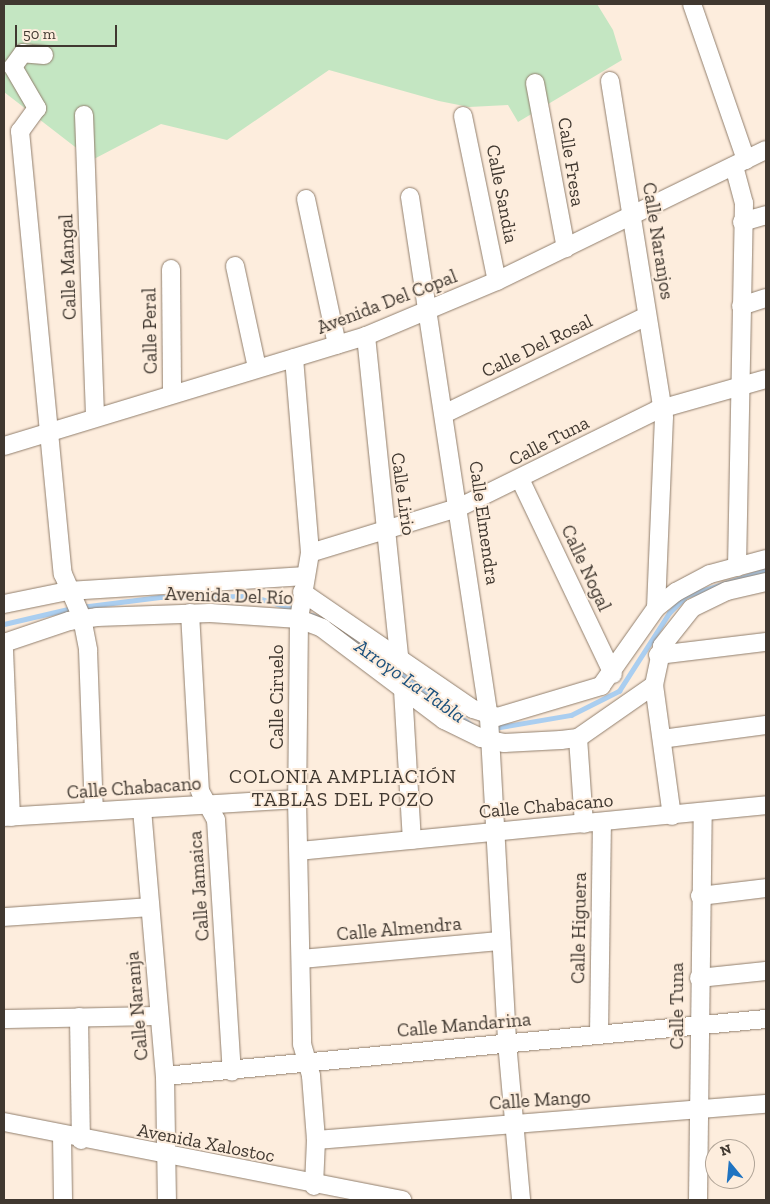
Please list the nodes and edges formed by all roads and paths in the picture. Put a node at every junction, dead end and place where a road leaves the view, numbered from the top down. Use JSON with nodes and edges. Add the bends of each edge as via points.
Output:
{"nodes":[{"id":1,"x":692,"y":4,"type":"edge"},
{"id":2,"x":44,"y":55,"type":"dead end"},
{"id":3,"x":610,"y":81,"type":"dead end"},
{"id":4,"x":535,"y":83,"type":"dead end"},
{"id":5,"x":84,"y":115,"type":"dead end"},
{"id":6,"x":463,"y":116,"type":"dead end"},
{"id":7,"x":766,"y":150,"type":"edge"},
{"id":8,"x":740,"y":163,"type":"junction"},
{"id":9,"x":410,"y":196,"type":"dead end"},
{"id":10,"x":306,"y":199,"type":"dead end"},
{"id":11,"x":633,"y":214,"type":"junction"},
{"id":12,"x":766,"y":215,"type":"edge"},
{"id":13,"x":742,"y":222,"type":"junction"},
{"id":14,"x":566,"y":248,"type":"junction"},
{"id":15,"x":235,"y":266,"type":"dead end"},
{"id":16,"x":170,"y":269,"type":"dead end"},
{"id":17,"x":497,"y":281,"type":"junction"},
{"id":18,"x":766,"y":298,"type":"edge"},
{"id":19,"x":741,"y":306,"type":"junction"},
{"id":20,"x":428,"y":312,"type":"junction"},
{"id":21,"x":647,"y":316,"type":"junction"},
{"id":22,"x":366,"y":336,"type":"junction"},
{"id":23,"x":338,"y":345,"type":"junction"},
{"id":24,"x":294,"y":358,"type":"junction"},
{"id":25,"x":257,"y":368,"type":"junction"},
{"id":26,"x":766,"y":379,"type":"edge"},
{"id":27,"x":743,"y":386,"type":"junction"},
{"id":28,"x":172,"y":392,"type":"junction"},
{"id":29,"x":663,"y":408,"type":"junction"},
{"id":30,"x":446,"y":413,"type":"junction"},
{"id":31,"x":95,"y":417,"type":"junction"},
{"id":32,"x":49,"y":433,"type":"junction"},
{"id":33,"x":4,"y":446,"type":"edge"},
{"id":34,"x":520,"y":480,"type":"junction"},
{"id":35,"x":460,"y":507,"type":"junction"},
{"id":36,"x":388,"y":532,"type":"junction"},
{"id":37,"x":310,"y":553,"type":"junction"},
{"id":38,"x":766,"y":559,"type":"edge"},
{"id":39,"x":737,"y":567,"type":"junction"},
{"id":40,"x":766,"y":582,"type":"edge"},
{"id":41,"x":301,"y":601,"type":"junction"},
{"id":42,"x":4,"y":604,"type":"edge"},
{"id":43,"x":76,"y":605,"type":"junction"},
{"id":44,"x":656,"y":608,"type":"junction"},
{"id":45,"x":190,"y":614,"type":"junction"},
{"id":46,"x":4,"y":642,"type":"edge"},
{"id":47,"x":766,"y":642,"type":"edge"},
{"id":48,"x":4,"y":650,"type":"edge"},
{"id":49,"x":658,"y":655,"type":"junction"},
{"id":50,"x":399,"y":658,"type":"junction"},
{"id":51,"x":613,"y":674,"type":"junction"},
{"id":52,"x":654,"y":684,"type":"junction"},
{"id":53,"x":403,"y":690,"type":"junction"},
{"id":54,"x":489,"y":717,"type":"junction"},
{"id":55,"x":766,"y":725,"type":"edge"},
{"id":56,"x":491,"y":738,"type":"junction"},
{"id":57,"x":578,"y":738,"type":"junction"},
{"id":58,"x":662,"y":739,"type":"junction"},
{"id":59,"x":297,"y":799,"type":"junction"},
{"id":60,"x":206,"y":804,"type":"junction"},
{"id":61,"x":766,"y":805,"type":"edge"},
{"id":62,"x":142,"y":809,"type":"junction"},
{"id":63,"x":94,"y":811,"type":"junction"},
{"id":64,"x":703,"y":813,"type":"junction"},
{"id":65,"x":672,"y":816,"type":"junction"},
{"id":66,"x":7,"y":817,"type":"edge"},
{"id":67,"x":602,"y":823,"type":"junction"},
{"id":68,"x":584,"y":824,"type":"junction"},
{"id":69,"x":498,"y":832,"type":"junction"},
{"id":70,"x":412,"y":840,"type":"junction"},
{"id":71,"x":299,"y":851,"type":"junction"},
{"id":72,"x":766,"y":888,"type":"edge"},
{"id":73,"x":700,"y":896,"type":"junction"},
{"id":74,"x":150,"y":907,"type":"junction"},
{"id":75,"x":4,"y":917,"type":"edge"},
{"id":76,"x":501,"y":941,"type":"junction"},
{"id":77,"x":302,"y":959,"type":"junction"},
{"id":78,"x":766,"y":971,"type":"edge"},
{"id":79,"x":699,"y":978,"type":"junction"},
{"id":80,"x":159,"y":1016,"type":"junction"},
{"id":81,"x":79,"y":1017,"type":"junction"},
{"id":82,"x":4,"y":1019,"type":"edge"},
{"id":83,"x":766,"y":1019,"type":"edge"},
{"id":84,"x":698,"y":1026,"type":"junction"},
{"id":85,"x":599,"y":1034,"type":"junction"},
{"id":86,"x":507,"y":1042,"type":"junction"},
{"id":87,"x":306,"y":1061,"type":"junction"},
{"id":88,"x":232,"y":1071,"type":"junction"},
{"id":89,"x":165,"y":1076,"type":"junction"},
{"id":90,"x":766,"y":1104,"type":"edge"},
{"id":91,"x":698,"y":1111,"type":"junction"},
{"id":92,"x":4,"y":1122,"type":"edge"},
{"id":93,"x":515,"y":1123,"type":"junction"},
{"id":94,"x":62,"y":1135,"type":"junction"},
{"id":95,"x":81,"y":1140,"type":"junction"},
{"id":96,"x":316,"y":1140,"type":"junction"},
{"id":97,"x":169,"y":1157,"type":"junction"},
{"id":98,"x":322,"y":1191,"type":"edge"},
{"id":99,"x":63,"y":1200,"type":"edge"},
{"id":100,"x":167,"y":1200,"type":"edge"},
{"id":101,"x":402,"y":1200,"type":"edge"},
{"id":102,"x":521,"y":1200,"type":"edge"},
{"id":103,"x":698,"y":1200,"type":"edge"}],
"edges":[{"from":1,"to":8,"type":"street"},
{"from":2,"to":32,"type":"street","via":[[22,53],[13,62],[15,74],[37,108],[20,131]]},
{"from":3,"to":11,"type":"street","name":"Calle Naranjos"},
{"from":4,"to":14,"type":"street","name":"Calle Fresa"},
{"from":5,"to":31,"type":"street","name":"Calle Mangal"},
{"from":6,"to":17,"type":"street","name":"Calle Sandia"},
{"from":7,"to":8,"type":"street","name":"Avenida Del Copal"},
{"from":8,"to":11,"type":"street","name":"Avenida Del Copal"},
{"from":8,"to":13,"type":"street"},
{"from":9,"to":20,"type":"street"},
{"from":10,"to":23,"type":"street"},
{"from":11,"to":14,"type":"street","name":"Avenida Del Copal"},
{"from":11,"to":21,"type":"street","name":"Calle Naranjos"},
{"from":12,"to":13,"type":"street"},
{"from":13,"to":19,"type":"street"},
{"from":14,"to":17,"type":"street","name":"Avenida Del Copal"},
{"from":15,"to":25,"type":"street"},
{"from":16,"to":28,"type":"street","name":"Calle Peral"},
{"from":17,"to":20,"type":"street","name":"Avenida Del Copal"},
{"from":18,"to":19,"type":"street"},
{"from":19,"to":27,"type":"street"},
{"from":20,"to":22,"type":"street","name":"Avenida Del Copal"},
{"from":20,"to":30,"type":"street","name":"Calle Elmendra"},
{"from":21,"to":29,"type":"street","name":"Calle Naranjos"},
{"from":21,"to":30,"type":"street","name":"Calle Del Rosal"},
{"from":22,"to":23,"type":"street","name":"Avenida Del Copal"},
{"from":22,"to":36,"type":"street","name":"Calle Lirio","via":[[377,481]]},
{"from":23,"to":24,"type":"street","name":"Avenida Del Copal"},
{"from":24,"to":25,"type":"street","name":"Avenida Del Copal"},
{"from":24,"to":37,"type":"street","name":"Calle Ciruelo"},
{"from":25,"to":28,"type":"street","name":"Avenida Del Copal"},
{"from":26,"to":27,"type":"street","name":"Calle Tuna"},
{"from":27,"to":29,"type":"street","name":"Calle Tuna"},
{"from":27,"to":39,"type":"street"},
{"from":28,"to":31,"type":"street","name":"Avenida Del Copal"},
{"from":29,"to":34,"type":"street","name":"Calle Tuna"},
{"from":29,"to":44,"type":"street"},
{"from":30,"to":35,"type":"street","name":"Calle Elmendra"},
{"from":31,"to":32,"type":"street","name":"Avenida Del Copal"},
{"from":32,"to":33,"type":"street","name":"Avenida Del Copal"},
{"from":32,"to":43,"type":"street"},
{"from":34,"to":35,"type":"street","name":"Calle Tuna"},
{"from":34,"to":51,"type":"street","name":"Calle Nogal"},
{"from":35,"to":36,"type":"street","name":"Calle Tuna"},
{"from":35,"to":54,"type":"street","name":"Calle Elmendra"},
{"from":36,"to":37,"type":"street","name":"Calle Tuna"},
{"from":36,"to":50,"type":"street","name":"Calle Lirio"},
{"from":37,"to":41,"type":"street","name":"Calle Ciruelo"},
{"from":38,"to":39,"type":"street"},
{"from":39,"to":44,"type":"street","via":[[696,580]]},
{"from":40,"to":49,"type":"street","via":[[727,591],[692,608]]},
{"from":41,"to":43,"type":"street","name":"Avenida Del Río"},
{"from":41,"to":45,"type":"street","name":"Avenida Del Río"},
{"from":41,"to":50,"type":"street","name":"Avenida Del Río"},
{"from":41,"to":53,"type":"street","name":"Avenida Del Río","via":[[322,628]]},
{"from":41,"to":59,"type":"street","name":"Calle Ciruelo"},
{"from":42,"to":43,"type":"street","name":"Avenida Del Río"},
{"from":43,"to":45,"type":"street","name":"Avenida Del Río"},
{"from":43,"to":46,"type":"street","name":"Avenida Del Río"},
{"from":43,"to":63,"type":"street"},
{"from":44,"to":51,"type":"street","via":[[621,653]]},
{"from":45,"to":60,"type":"street","name":"Calle Jamaica","via":[[200,791]]},
{"from":47,"to":49,"type":"street"},
{"from":48,"to":66,"type":"street"},
{"from":49,"to":52,"type":"street"},
{"from":50,"to":54,"type":"street","name":"Avenida Del Río"},
{"from":51,"to":54,"type":"street","via":[[591,690],[505,716]]},
{"from":52,"to":57,"type":"street"},
{"from":52,"to":58,"type":"street"},
{"from":53,"to":56,"type":"street","name":"Avenida Del Río","via":[[444,720]]},
{"from":53,"to":70,"type":"street"},
{"from":54,"to":56,"type":"street","name":"Calle Elmendra"},
{"from":55,"to":58,"type":"street"},
{"from":56,"to":57,"type":"street","name":"Avenida Del Río"},
{"from":56,"to":69,"type":"street"},
{"from":57,"to":68,"type":"street"},
{"from":58,"to":65,"type":"street"},
{"from":59,"to":60,"type":"street","name":"Calle Chabacano"},
{"from":59,"to":71,"type":"street","name":"Calle Ciruelo"},
{"from":60,"to":62,"type":"street","name":"Calle Chabacano"},
{"from":60,"to":88,"type":"street","name":"Calle Jamaica","via":[[216,820]]},
{"from":61,"to":64,"type":"street","name":"Calle Chabacano"},
{"from":62,"to":63,"type":"street","name":"Calle Chabacano"},
{"from":62,"to":74,"type":"street","name":"Calle Naranja"},
{"from":63,"to":66,"type":"street","name":"Calle Chabacano"},
{"from":64,"to":65,"type":"street","name":"Calle Chabacano"},
{"from":64,"to":73,"type":"street","name":"Calle Tuna"},
{"from":65,"to":67,"type":"street","name":"Calle Chabacano"},
{"from":67,"to":68,"type":"street","name":"Calle Chabacano"},
{"from":67,"to":85,"type":"street","name":"Calle Higuera"},
{"from":68,"to":69,"type":"street","name":"Calle Chabacano"},
{"from":69,"to":70,"type":"street","name":"Calle Chabacano"},
{"from":69,"to":76,"type":"street"},
{"from":70,"to":71,"type":"street","name":"Calle Chabacano"},
{"from":71,"to":77,"type":"street","name":"Calle Ciruelo"},
{"from":72,"to":73,"type":"street"},
{"from":73,"to":79,"type":"street","name":"Calle Tuna"},
{"from":74,"to":75,"type":"street"},
{"from":74,"to":80,"type":"street","name":"Calle Naranja"},
{"from":76,"to":77,"type":"street","name":"Calle Almendra"},
{"from":76,"to":86,"type":"street"},
{"from":77,"to":87,"type":"street","name":"Calle Ciruelo"},
{"from":78,"to":79,"type":"street"},
{"from":79,"to":84,"type":"street","name":"Calle Tuna"},
{"from":80,"to":81,"type":"street"},
{"from":80,"to":89,"type":"street","name":"Calle Naranja"},
{"from":81,"to":82,"type":"street"},
{"from":81,"to":95,"type":"street"},
{"from":83,"to":84,"type":"street","name":"Calle Mandarina"},
{"from":84,"to":85,"type":"street","name":"Calle Mandarina"},
{"from":84,"to":91,"type":"street","name":"Calle Tuna"},
{"from":85,"to":86,"type":"street","name":"Calle Mandarina"},
{"from":86,"to":87,"type":"street","name":"Calle Mandarina"},
{"from":86,"to":93,"type":"street"},
{"from":87,"to":88,"type":"street","name":"Calle Mandarina"},
{"from":87,"to":96,"type":"street","name":"Calle Ciruelo"},
{"from":88,"to":89,"type":"street","name":"Calle Mandarina"},
{"from":89,"to":97,"type":"street","name":"Calle Naranja"},
{"from":90,"to":91,"type":"street","name":"Calle Mango"},
{"from":91,"to":93,"type":"street","name":"Calle Mango"},
{"from":91,"to":103,"type":"street","name":"Calle Tuna"},
{"from":92,"to":94,"type":"street","name":"Avenida Xalostoc"},
{"from":93,"to":96,"type":"street","name":"Calle Mango"},
{"from":93,"to":102,"type":"street"},
{"from":94,"to":95,"type":"street","name":"Avenida Xalostoc"},
{"from":94,"to":99,"type":"street"},
{"from":95,"to":97,"type":"street","name":"Avenida Xalostoc"},
{"from":96,"to":98,"type":"street","name":"Calle Ciruelo"},
{"from":97,"to":98,"type":"street","name":"Avenida Xalostoc"},
{"from":97,"to":100,"type":"street","name":"Calle Naranja"},
{"from":98,"to":101,"type":"street","name":"Avenida Xalostoc"}]}
